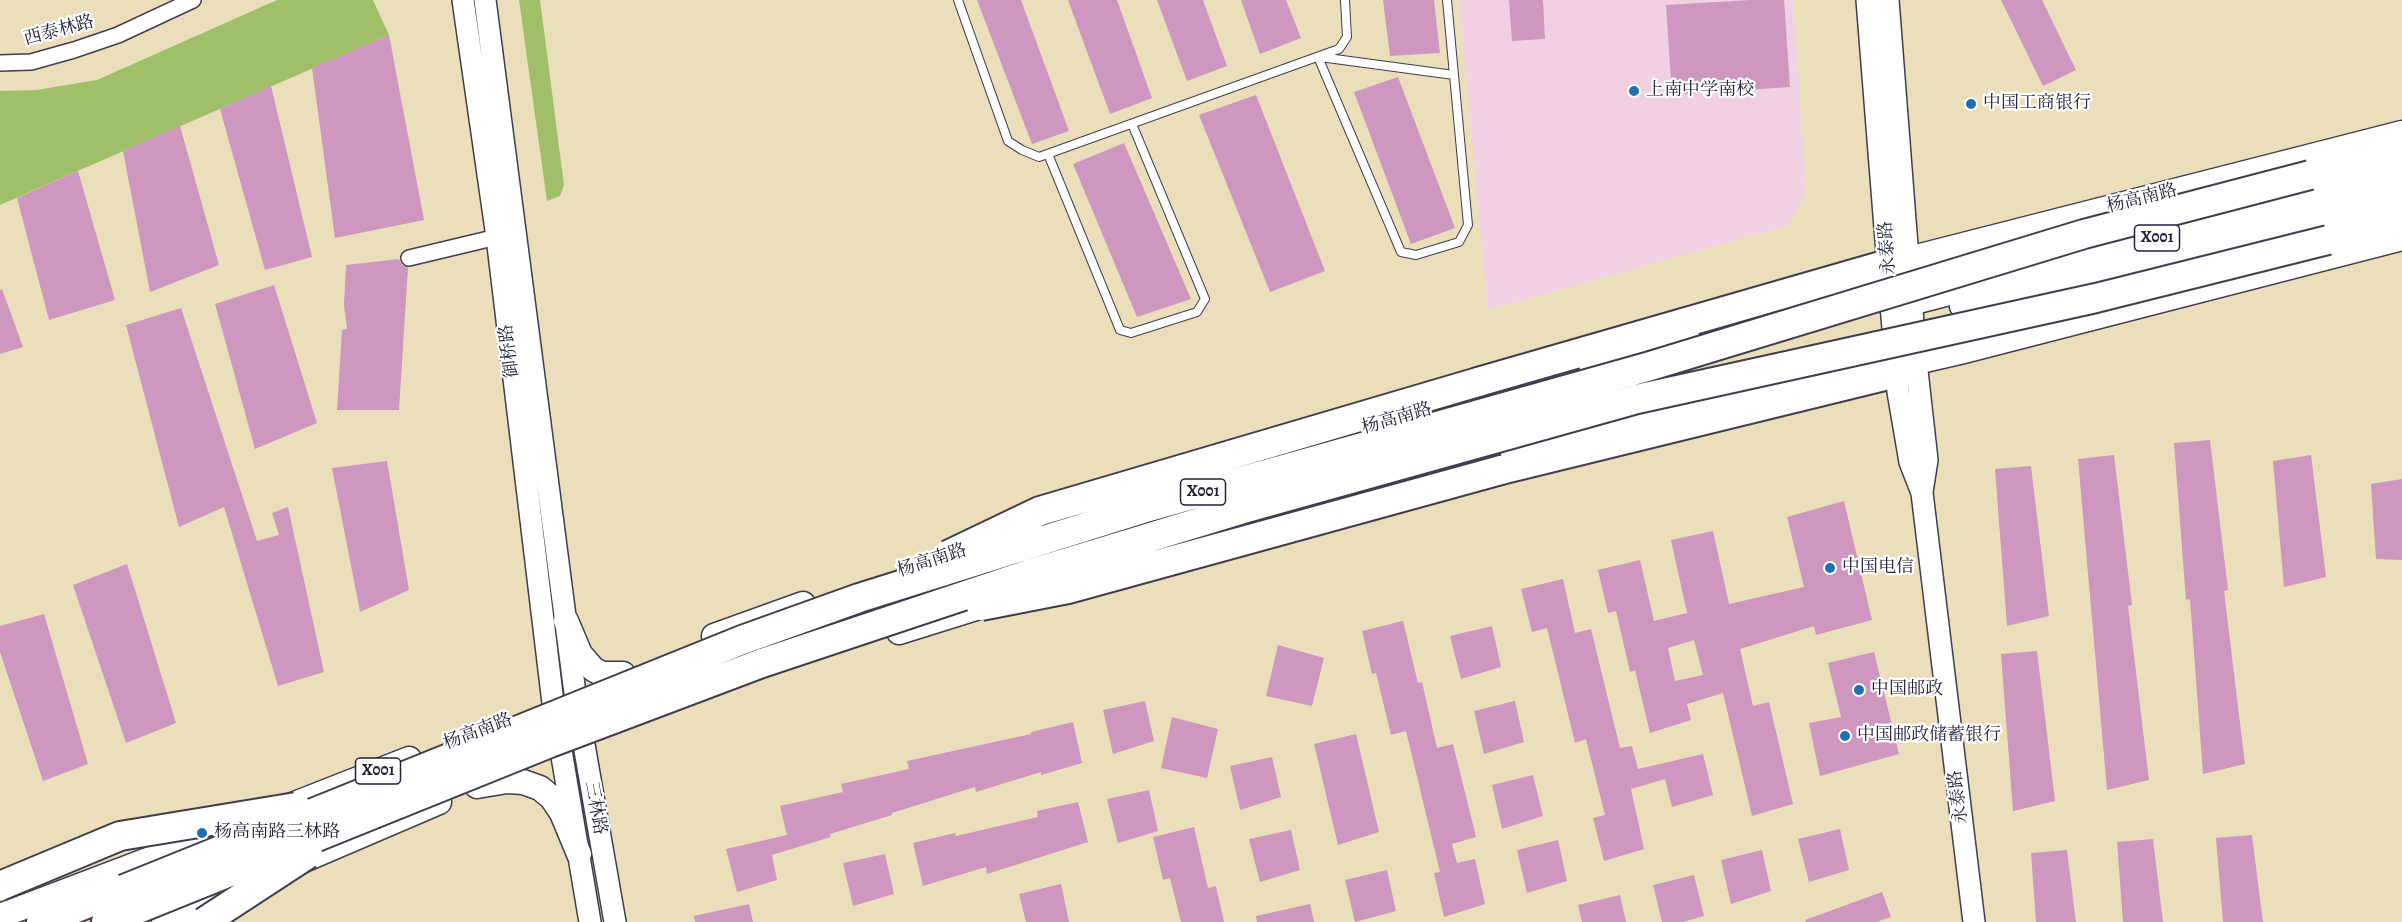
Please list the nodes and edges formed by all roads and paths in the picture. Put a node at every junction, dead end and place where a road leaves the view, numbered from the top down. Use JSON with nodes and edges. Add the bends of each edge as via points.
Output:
{"nodes":[{"id":1,"x":193,"y":0,"type":"edge"},
{"id":2,"x":463,"y":0,"type":"edge"},
{"id":3,"x":485,"y":0,"type":"edge"},
{"id":4,"x":958,"y":0,"type":"edge"},
{"id":5,"x":1345,"y":0,"type":"edge"},
{"id":6,"x":1447,"y":0,"type":"edge"},
{"id":7,"x":1867,"y":0,"type":"edge"},
{"id":8,"x":1887,"y":0,"type":"edge"},
{"id":9,"x":1318,"y":57,"type":"junction"},
{"id":10,"x":0,"y":63,"type":"edge"},
{"id":11,"x":1454,"y":75,"type":"junction"},
{"id":12,"x":1132,"y":124,"type":"junction"},
{"id":13,"x":2402,"y":133,"type":"edge"},
{"id":14,"x":2402,"y":151,"type":"edge"},
{"id":15,"x":1048,"y":154,"type":"junction"},
{"id":16,"x":2402,"y":162,"type":"edge"},
{"id":17,"x":2402,"y":174,"type":"edge"},
{"id":18,"x":2310,"y":176,"type":"junction"},
{"id":19,"x":2402,"y":196,"type":"edge"},
{"id":20,"x":2402,"y":214,"type":"edge"},
{"id":21,"x":2402,"y":223,"type":"edge"},
{"id":22,"x":496,"y":237,"type":"junction"},
{"id":23,"x":2402,"y":238,"type":"edge"},
{"id":24,"x":2330,"y":248,"type":"junction"},
{"id":25,"x":409,"y":258,"type":"dead end"},
{"id":26,"x":1896,"y":267,"type":"junction"},
{"id":27,"x":1902,"y":313,"type":"junction"},
{"id":28,"x":1903,"y":362,"type":"junction"},
{"id":29,"x":1649,"y":416,"type":"junction"},
{"id":30,"x":1690,"y":423,"type":"junction"},
{"id":31,"x":861,"y":591,"type":"junction"},
{"id":32,"x":566,"y":621,"type":"junction"},
{"id":33,"x":875,"y":632,"type":"junction"},
{"id":34,"x":623,"y":674,"type":"junction"},
{"id":35,"x":576,"y":693,"type":"junction"},
{"id":36,"x":553,"y":703,"type":"junction"},
{"id":37,"x":583,"y":741,"type":"junction"},
{"id":38,"x":561,"y":751,"type":"junction"},
{"id":39,"x":477,"y":786,"type":"junction"},
{"id":40,"x":355,"y":809,"type":"junction"},
{"id":41,"x":579,"y":854,"type":"junction"},
{"id":42,"x":0,"y":886,"type":"edge"},
{"id":43,"x":129,"y":907,"type":"edge"},
{"id":44,"x":0,"y":916,"type":"edge"},
{"id":45,"x":41,"y":922,"type":"edge"},
{"id":46,"x":106,"y":922,"type":"edge"},
{"id":47,"x":164,"y":922,"type":"edge"},
{"id":48,"x":204,"y":922,"type":"edge"},
{"id":49,"x":590,"y":922,"type":"edge"},
{"id":50,"x":615,"y":922,"type":"edge"},
{"id":51,"x":1974,"y":922,"type":"edge"}],
"edges":[{"from":1,"to":10,"type":"street","name":"西泰林路","via":[[118,35],[74,50],[31,62]]},
{"from":2,"to":22,"type":"main road","name":"御桥路"},
{"from":3,"to":32,"type":"main road","name":"御桥路"},
{"from":4,"to":15,"type":"lane","via":[[1008,141],[1040,157]]},
{"from":5,"to":9,"type":"lane","via":[[1347,37],[1339,49]]},
{"from":6,"to":11,"type":"lane"},
{"from":7,"to":26,"type":"main road","name":"永泰路"},
{"from":8,"to":26,"type":"main road","name":"永泰路"},
{"from":9,"to":11,"type":"lane"},
{"from":9,"to":11,"type":"lane","via":[[1401,252],[1416,255],[1459,242],[1468,225]]},
{"from":9,"to":12,"type":"lane"},
{"from":12,"to":15,"type":"lane"},
{"from":12,"to":15,"type":"lane","via":[[1205,299],[1197,312],[1131,333],[1120,330]]},
{"from":13,"to":26,"type":"main road","name":"杨高南路","number":"X001","via":[[1952,248]]},
{"from":14,"to":18,"type":"highway"},
{"from":16,"to":18,"type":"highway","name":"杨高南路","number":"X001"},
{"from":17,"to":27,"type":"main road","number":"X001"},
{"from":18,"to":31,"type":"highway","name":"杨高南路","number":"X001","bridge":true,"via":[[2084,234],[1647,368]]},
{"from":19,"to":27,"type":"main road","number":"X001"},
{"from":20,"to":24,"type":"highway","name":"杨高南路","number":"X001"},
{"from":21,"to":24,"type":"highway"},
{"from":22,"to":25,"type":"street"},
{"from":22,"to":36,"type":"main road","name":"御桥路"},
{"from":23,"to":24,"type":"main road","name":"杨高南路"},
{"from":24,"to":28,"type":"main road","name":"杨高南路","number":"X001","via":[[1968,350]]},
{"from":24,"to":33,"type":"highway","name":"杨高南路","number":"X001","bridge":true,"via":[[1637,399],[1243,509],[1029,574]]},
{"from":26,"to":27,"type":"main road"},
{"from":26,"to":31,"type":"main road","name":"杨高南路","number":"X001","via":[[1095,507]]},
{"from":26,"to":31,"type":"highway","bridge":true,"via":[[1605,346],[1040,511]]},
{"from":27,"to":28,"type":"main road"},
{"from":28,"to":29,"type":"main road","name":"杨高南路","number":"X001"},
{"from":28,"to":30,"type":"highway"},
{"from":28,"to":51,"type":"main road","name":"永泰路","via":[[1910,462],[1922,493]]},
{"from":29,"to":30,"type":"main road"},
{"from":29,"to":33,"type":"main road","name":"杨高南路","number":"X001"},
{"from":30,"to":33,"type":"highway","bridge":true,"via":[[1501,470],[1068,589]]},
{"from":31,"to":33,"type":"main road"},
{"from":31,"to":34,"type":"main road","name":"杨高南路","number":"X001","via":[[754,620]]},
{"from":31,"to":40,"type":"highway","name":"杨高南路","number":"X001","bridge":true},
{"from":32,"to":34,"type":"main road","via":[[580,654],[593,669],[602,674]]},
{"from":32,"to":35,"type":"main road","name":"御桥路"},
{"from":33,"to":37,"type":"main road","name":"杨高南路","number":"X001"},
{"from":33,"to":40,"type":"highway","name":"杨高南路","number":"X001","bridge":true,"via":[[762,663],[550,743]]},
{"from":34,"to":35,"type":"main road","name":"杨高南路"},
{"from":35,"to":36,"type":"main road","name":"杨高南路"},
{"from":35,"to":37,"type":"main road","name":"三林路"},
{"from":36,"to":38,"type":"main road","name":"三林路"},
{"from":36,"to":44,"type":"main road","name":"杨高南路","number":"X001"},
{"from":37,"to":38,"type":"main road","name":"杨高南路"},
{"from":37,"to":50,"type":"main road","name":"三林路"},
{"from":38,"to":39,"type":"main road","name":"杨高南路"},
{"from":38,"to":41,"type":"main road","name":"三林路"},
{"from":39,"to":41,"type":"main road","via":[[507,781],[540,788],[562,813]]},
{"from":39,"to":47,"type":"main road","name":"杨高南路"},
{"from":40,"to":42,"type":"highway","number":"X001","bridge":true,"via":[[120,836]]},
{"from":40,"to":43,"type":"highway","name":"杨高南路","number":"X001","bridge":true},
{"from":40,"to":48,"type":"highway","number":"X001","bridge":true},
{"from":41,"to":49,"type":"main road","name":"三林路"},
{"from":43,"to":45,"type":"highway","name":"杨高南路","number":"X001"},
{"from":43,"to":46,"type":"highway","name":"杨高南路","number":"X001"}]}
